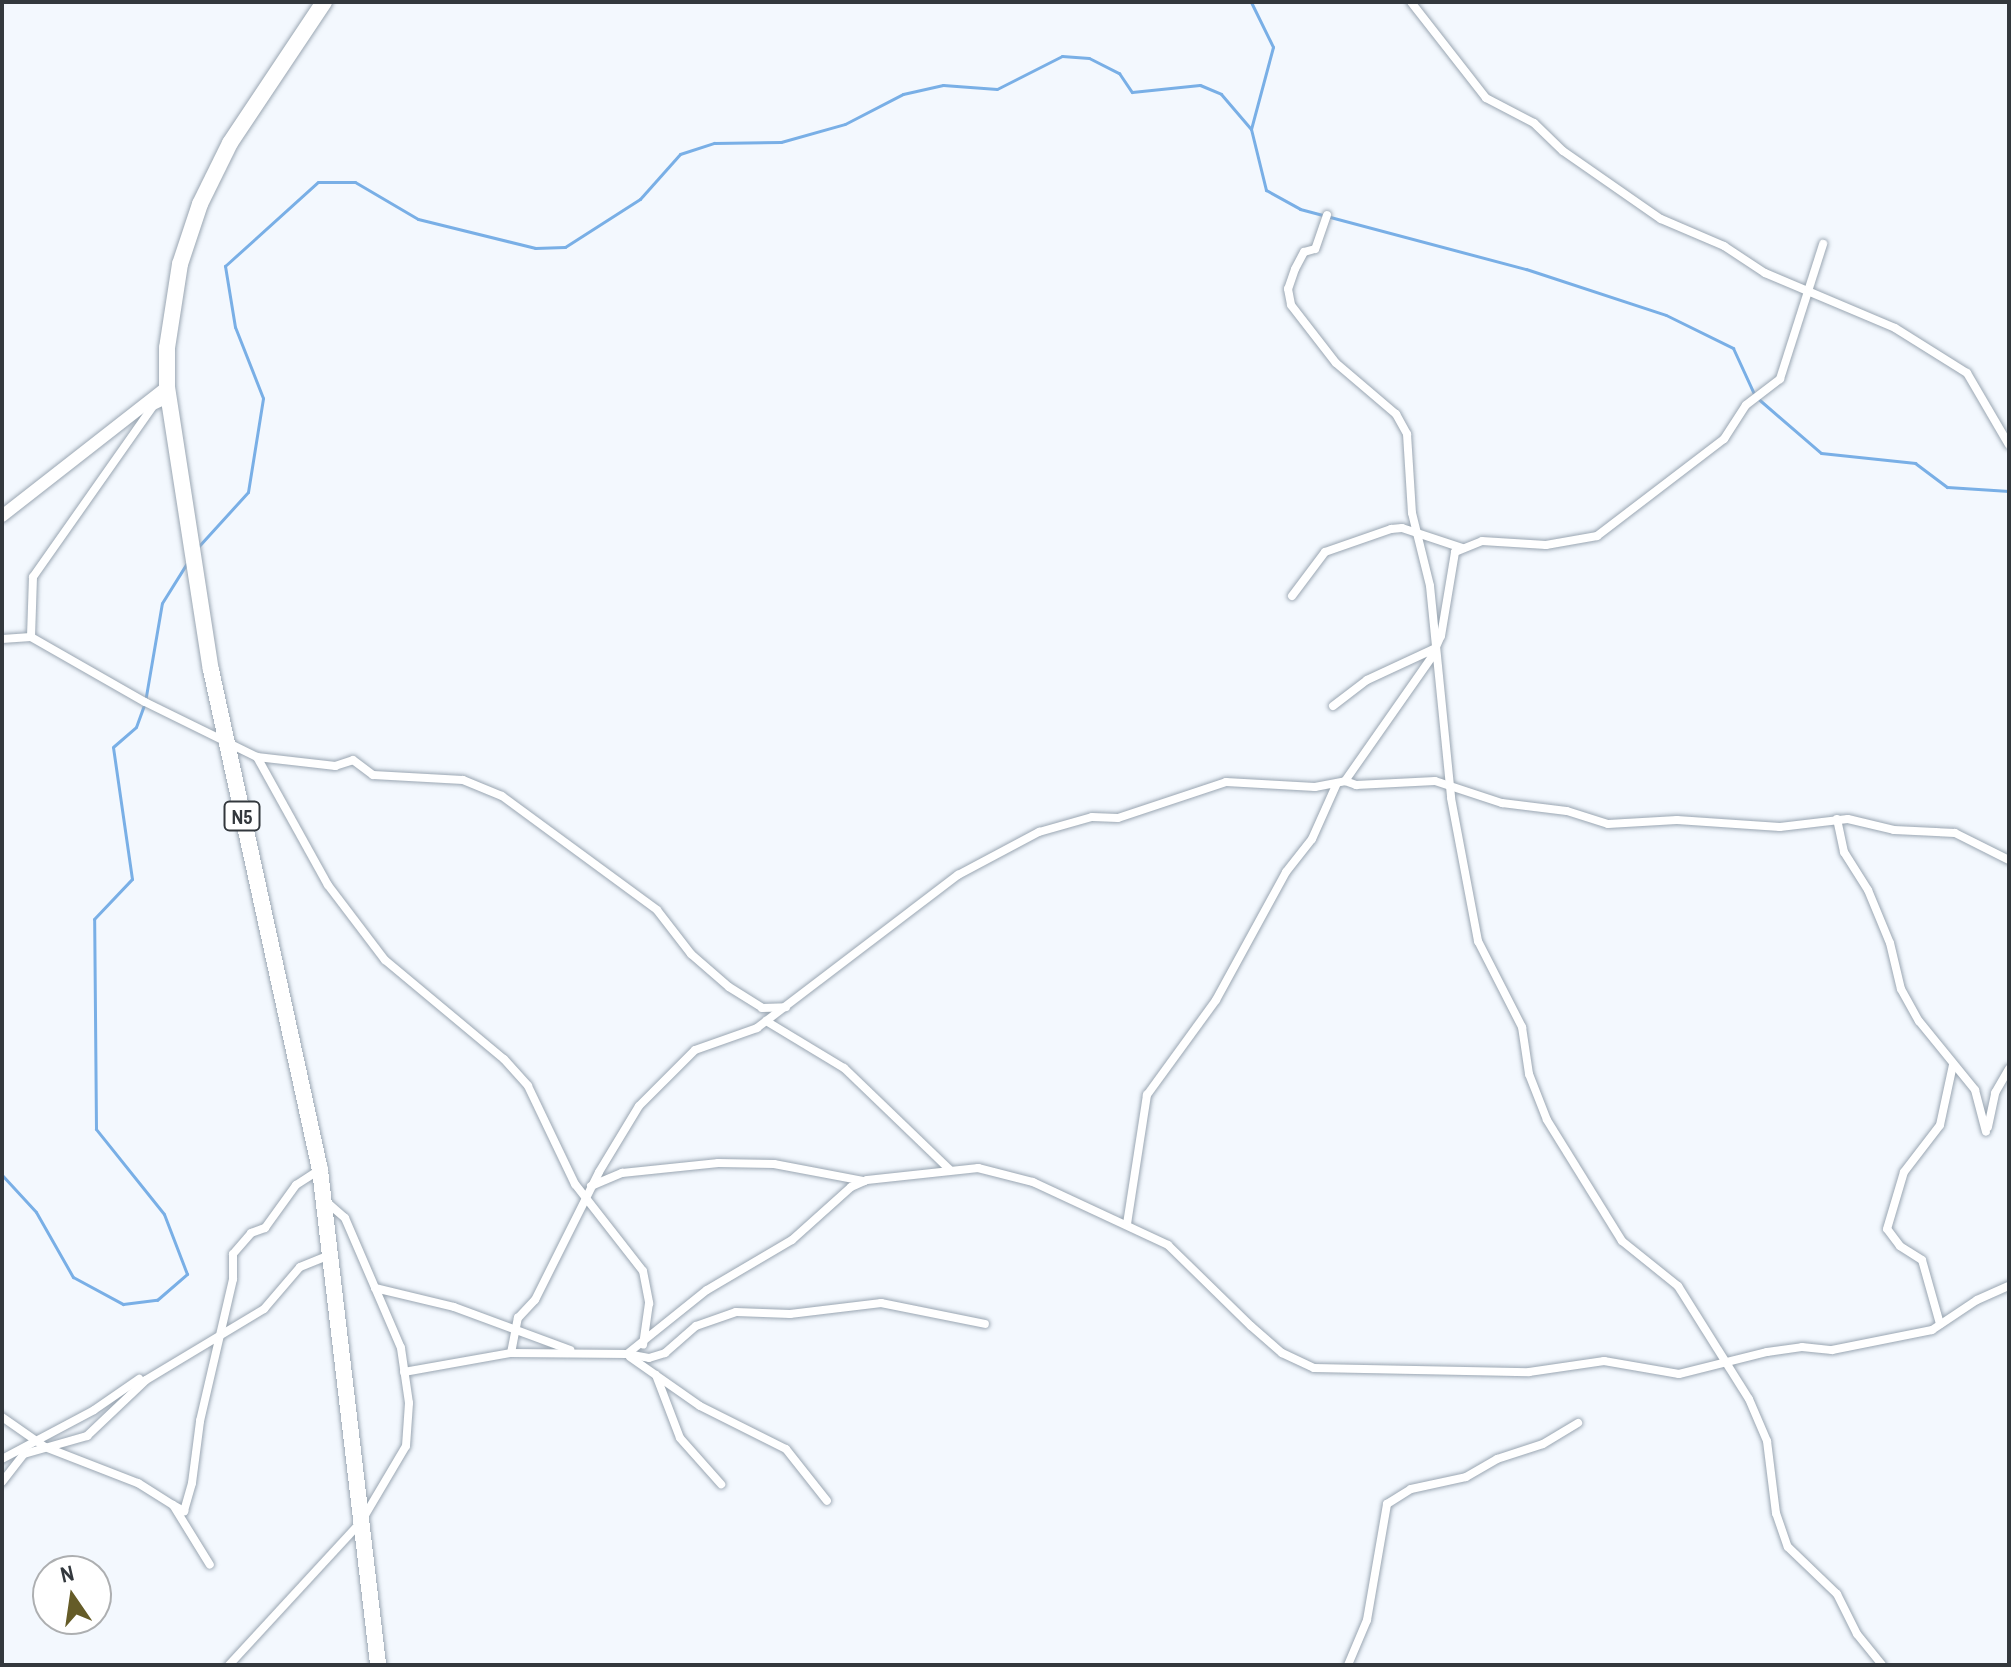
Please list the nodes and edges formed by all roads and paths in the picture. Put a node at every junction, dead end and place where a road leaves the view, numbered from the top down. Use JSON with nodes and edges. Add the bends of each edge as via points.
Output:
{"nodes":[{"id":1,"x":324,"y":2,"type":"edge"},
{"id":2,"x":1411,"y":2,"type":"edge"},
{"id":3,"x":1327,"y":215,"type":"dead end"},
{"id":4,"x":1823,"y":244,"type":"dead end"},
{"id":5,"x":1810,"y":291,"type":"junction"},
{"id":6,"x":168,"y":393,"type":"junction"},
{"id":7,"x":2009,"y":445,"type":"edge"},
{"id":8,"x":2,"y":516,"type":"edge"},
{"id":9,"x":1417,"y":535,"type":"junction"},
{"id":10,"x":1463,"y":548,"type":"junction"},
{"id":11,"x":1292,"y":596,"type":"dead end"},
{"id":12,"x":31,"y":637,"type":"junction"},
{"id":13,"x":2,"y":639,"type":"edge"},
{"id":14,"x":1436,"y":648,"type":"junction"},
{"id":15,"x":1333,"y":706,"type":"dead end"},
{"id":16,"x":225,"y":739,"type":"junction"},
{"id":17,"x":257,"y":757,"type":"junction"},
{"id":18,"x":1341,"y":782,"type":"junction"},
{"id":19,"x":1449,"y":786,"type":"junction"},
{"id":20,"x":1837,"y":819,"type":"junction"},
{"id":21,"x":2009,"y":860,"type":"edge"},
{"id":22,"x":786,"y":1007,"type":"junction"},
{"id":23,"x":766,"y":1021,"type":"junction"},
{"id":24,"x":1953,"y":1065,"type":"junction"},
{"id":25,"x":2009,"y":1069,"type":"edge"},
{"id":26,"x":320,"y":1170,"type":"junction"},
{"id":27,"x":951,"y":1170,"type":"junction"},
{"id":28,"x":864,"y":1181,"type":"junction"},
{"id":29,"x":590,"y":1187,"type":"junction"},
{"id":30,"x":323,"y":1199,"type":"junction"},
{"id":31,"x":585,"y":1199,"type":"junction"},
{"id":32,"x":1127,"y":1224,"type":"junction"},
{"id":33,"x":330,"y":1255,"type":"junction"},
{"id":34,"x":2009,"y":1286,"type":"edge"},
{"id":35,"x":375,"y":1288,"type":"junction"},
{"id":36,"x":985,"y":1324,"type":"dead end"},
{"id":37,"x":1940,"y":1324,"type":"junction"},
{"id":38,"x":514,"y":1332,"type":"junction"},
{"id":39,"x":218,"y":1339,"type":"junction"},
{"id":40,"x":643,"y":1345,"type":"junction"},
{"id":41,"x":511,"y":1353,"type":"junction"},
{"id":42,"x":576,"y":1353,"type":"junction"},
{"id":43,"x":627,"y":1354,"type":"junction"},
{"id":44,"x":1726,"y":1364,"type":"junction"},
{"id":45,"x":404,"y":1372,"type":"junction"},
{"id":46,"x":656,"y":1374,"type":"junction"},
{"id":47,"x":139,"y":1379,"type":"dead end"},
{"id":48,"x":2,"y":1417,"type":"edge"},
{"id":49,"x":1578,"y":1423,"type":"dead end"},
{"id":50,"x":38,"y":1441,"type":"junction"},
{"id":51,"x":50,"y":1449,"type":"junction"},
{"id":52,"x":2,"y":1459,"type":"edge"},
{"id":53,"x":2,"y":1482,"type":"edge"},
{"id":54,"x":721,"y":1484,"type":"dead end"},
{"id":55,"x":827,"y":1501,"type":"dead end"},
{"id":56,"x":173,"y":1505,"type":"junction"},
{"id":57,"x":361,"y":1522,"type":"junction"},
{"id":58,"x":210,"y":1565,"type":"dead end"},
{"id":59,"x":229,"y":1665,"type":"edge"},
{"id":60,"x":378,"y":1665,"type":"edge"},
{"id":61,"x":1348,"y":1665,"type":"edge"},
{"id":62,"x":1882,"y":1665,"type":"edge"}],
"edges":[{"from":1,"to":6,"type":"highway","number":"N5","via":[[230,143],[200,204],[180,264],[167,348]]},
{"from":2,"to":5,"type":"street","via":[[1486,98],[1534,123],[1563,151],[1661,219]]},
{"from":3,"to":9,"type":"street","via":[[1315,249],[1304,252],[1295,269],[1288,289],[1291,305],[1336,363],[1396,414],[1407,434]]},
{"from":4,"to":5,"type":"street"},
{"from":5,"to":7,"type":"street","via":[[1895,328],[1967,373]]},
{"from":5,"to":10,"type":"street","via":[[1780,379],[1746,405],[1724,439],[1623,519],[1597,536],[1572,542],[1482,541]]},
{"from":6,"to":8,"type":"street"},
{"from":6,"to":12,"type":"street","via":[[153,406],[33,577]]},
{"from":6,"to":16,"type":"highway","number":"N5"},
{"from":9,"to":10,"type":"street"},
{"from":9,"to":11,"type":"street","via":[[1391,529],[1325,552]]},
{"from":9,"to":14,"type":"street"},
{"from":10,"to":14,"type":"street","via":[[1455,552]]},
{"from":12,"to":13,"type":"street"},
{"from":12,"to":16,"type":"street","via":[[145,702]]},
{"from":14,"to":15,"type":"street","via":[[1367,680]]},
{"from":14,"to":18,"type":"street"},
{"from":14,"to":19,"type":"street"},
{"from":16,"to":17,"type":"street"},
{"from":16,"to":26,"type":"highway","number":"N5"},
{"from":17,"to":22,"type":"street","via":[[335,766],[353,760],[373,775],[463,780],[502,796],[657,910],[691,954],[729,987],[762,1008]]},
{"from":17,"to":31,"type":"street","via":[[328,885],[385,960],[504,1059],[528,1086]]},
{"from":18,"to":19,"type":"street","via":[[1421,780]]},
{"from":18,"to":22,"type":"street","via":[[1315,787],[1226,782],[1118,818],[1092,817],[1039,832],[958,875]]},
{"from":18,"to":32,"type":"street","via":[[1216,1000],[1147,1095],[1136,1193]]},
{"from":19,"to":20,"type":"street","via":[[1608,824],[1677,820],[1780,827]]},
{"from":19,"to":44,"type":"street","via":[[1474,927],[1522,1027],[1529,1074],[1547,1120],[1622,1241],[1678,1286]]},
{"from":20,"to":21,"type":"street","via":[[1955,833]]},
{"from":20,"to":24,"type":"street","via":[[1844,852],[1868,890],[1890,943],[1901,989]]},
{"from":22,"to":23,"type":"street"},
{"from":23,"to":27,"type":"street","via":[[844,1068]]},
{"from":23,"to":29,"type":"street","via":[[695,1050],[639,1106]]},
{"from":24,"to":25,"type":"street","via":[[1975,1090],[1986,1132],[1995,1093]]},
{"from":24,"to":37,"type":"street","via":[[1949,1103],[1940,1125],[1904,1172],[1887,1229],[1900,1246],[1922,1260]]},
{"from":26,"to":30,"type":"highway","number":"N5"},
{"from":26,"to":39,"type":"street","via":[[296,1185],[265,1228],[251,1233],[233,1254],[233,1279]]},
{"from":27,"to":28,"type":"street"},
{"from":27,"to":32,"type":"street","via":[[978,1168],[1033,1182]]},
{"from":28,"to":29,"type":"street","via":[[774,1164],[718,1163],[622,1173]]},
{"from":28,"to":40,"type":"street","via":[[835,1199],[792,1240],[707,1290]]},
{"from":29,"to":31,"type":"street"},
{"from":30,"to":33,"type":"highway","number":"N5"},
{"from":30,"to":35,"type":"street","via":[[345,1218]]},
{"from":31,"to":38,"type":"street"},
{"from":31,"to":40,"type":"street","via":[[643,1271],[649,1303]]},
{"from":32,"to":44,"type":"street","via":[[1168,1245],[1282,1353],[1314,1368],[1529,1372],[1604,1361],[1679,1374]]},
{"from":33,"to":39,"type":"street","via":[[300,1267],[264,1309]]},
{"from":33,"to":57,"type":"highway","number":"N5"},
{"from":34,"to":37,"type":"street"},
{"from":35,"to":38,"type":"street","via":[[454,1307]]},
{"from":35,"to":45,"type":"street","via":[[401,1348]]},
{"from":36,"to":43,"type":"street","via":[[881,1303],[790,1314],[736,1312],[696,1326],[665,1353],[649,1358]]},
{"from":37,"to":44,"type":"street","via":[[1832,1350],[1802,1347]]},
{"from":38,"to":41,"type":"street"},
{"from":38,"to":42,"type":"street"},
{"from":39,"to":51,"type":"street","via":[[146,1380],[87,1436]]},
{"from":39,"to":56,"type":"street","via":[[184,1511]]},
{"from":40,"to":43,"type":"street"},
{"from":41,"to":42,"type":"street"},
{"from":41,"to":45,"type":"street"},
{"from":42,"to":43,"type":"street"},
{"from":43,"to":46,"type":"street"},
{"from":44,"to":62,"type":"street","via":[[1763,1425],[1776,1513],[1788,1547],[1837,1594],[1857,1634]]},
{"from":45,"to":57,"type":"street","via":[[406,1446]]},
{"from":46,"to":54,"type":"street","via":[[680,1438]]},
{"from":46,"to":55,"type":"street","via":[[700,1406],[786,1449]]},
{"from":47,"to":50,"type":"street"},
{"from":48,"to":50,"type":"street"},
{"from":49,"to":61,"type":"street","via":[[1466,1477],[1411,1489],[1387,1504],[1367,1620]]},
{"from":50,"to":51,"type":"street"},
{"from":50,"to":52,"type":"street"},
{"from":51,"to":53,"type":"street","via":[[24,1454]]},
{"from":51,"to":56,"type":"street","via":[[138,1483]]},
{"from":56,"to":58,"type":"street"},
{"from":57,"to":59,"type":"street"},
{"from":57,"to":60,"type":"highway","number":"N5"}]}
